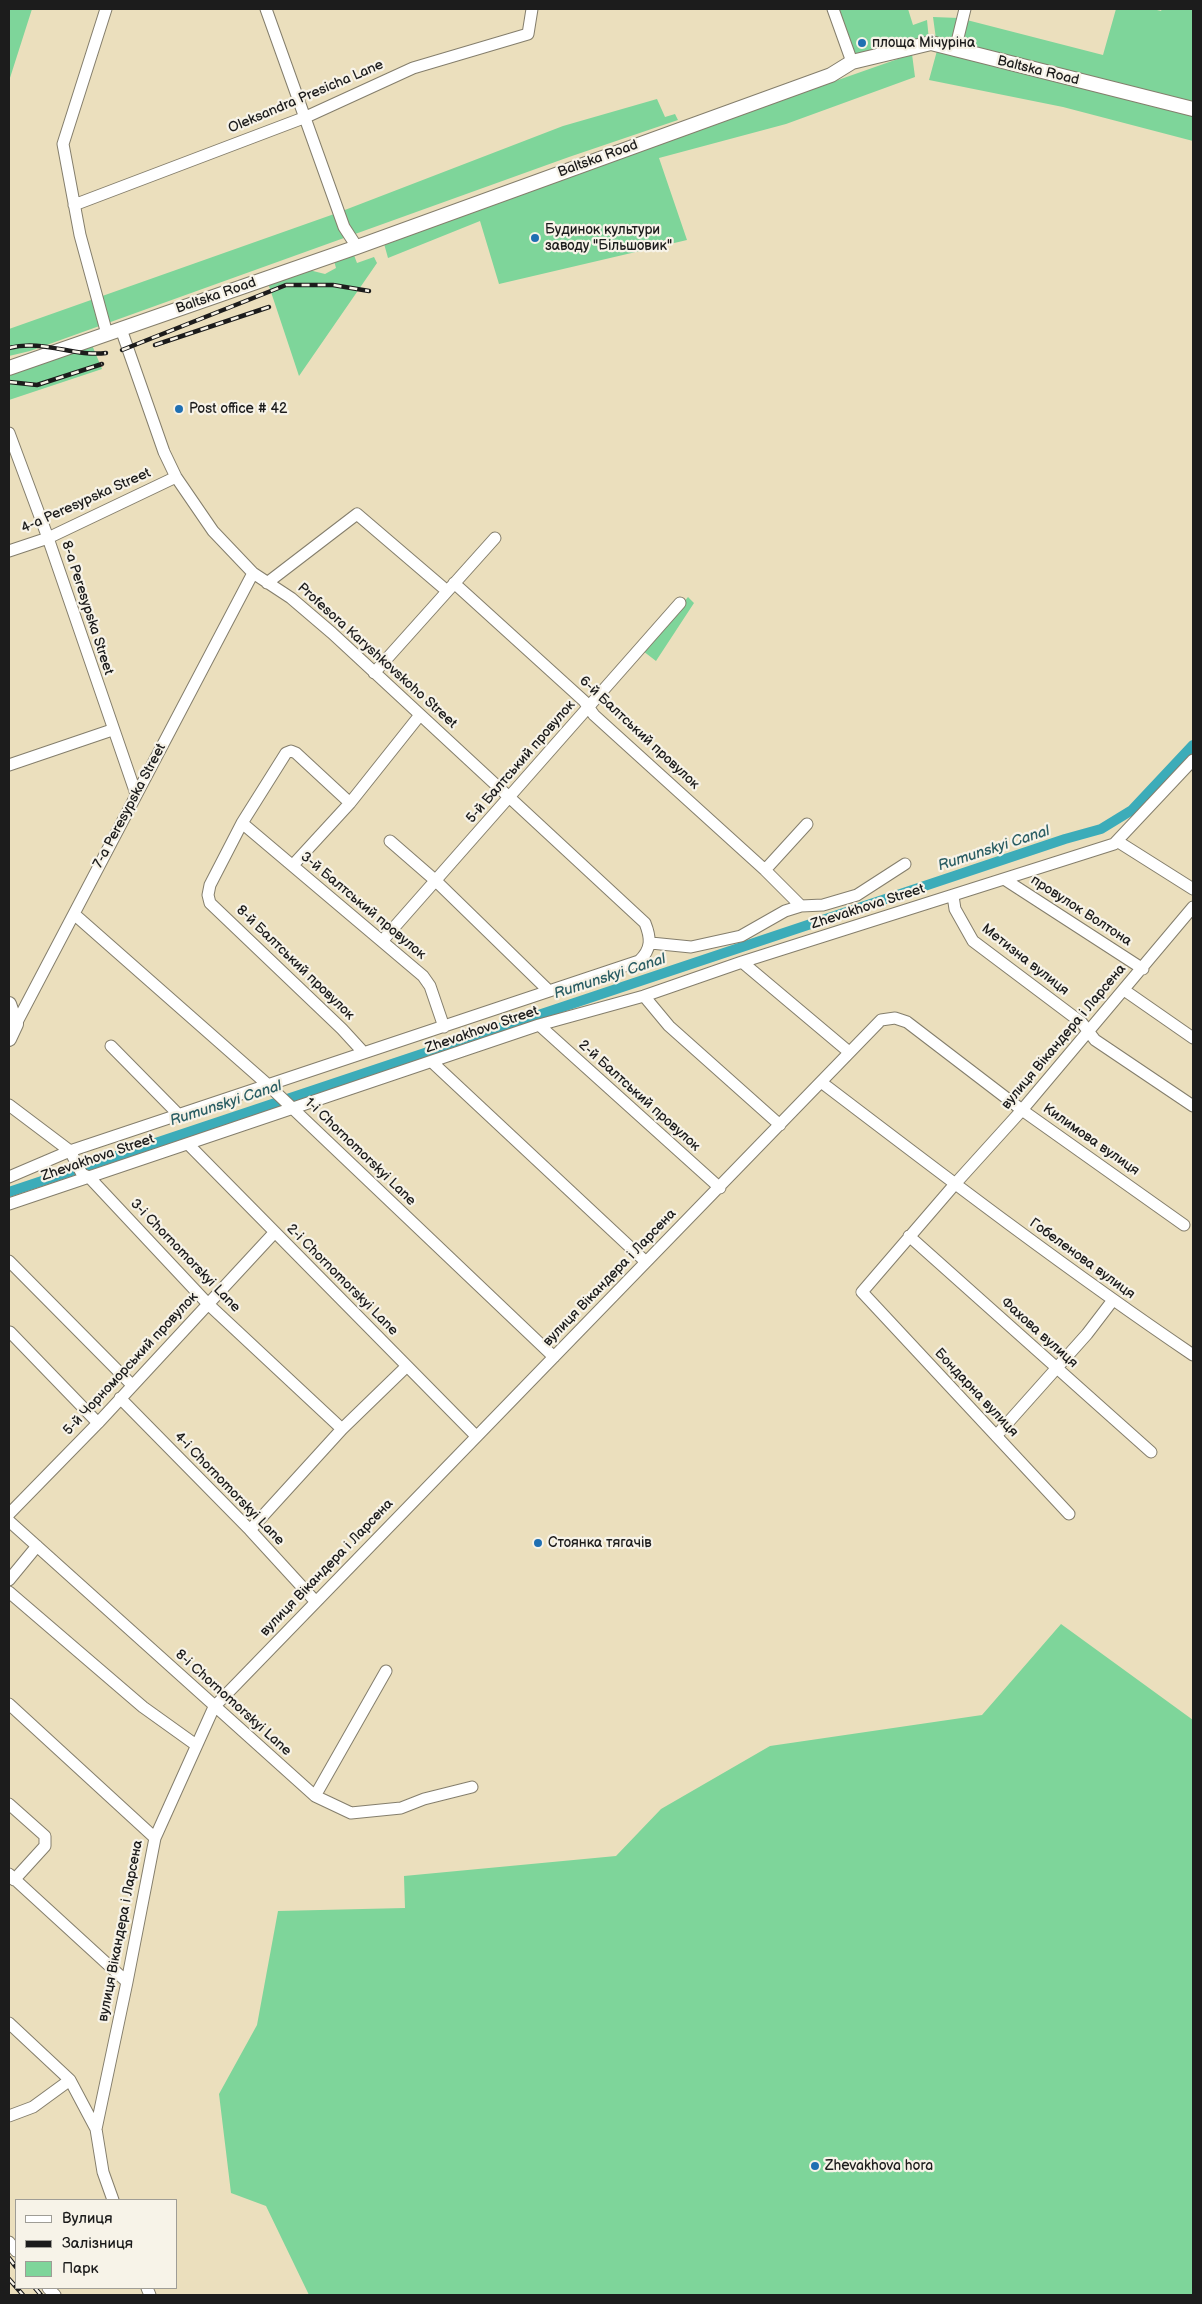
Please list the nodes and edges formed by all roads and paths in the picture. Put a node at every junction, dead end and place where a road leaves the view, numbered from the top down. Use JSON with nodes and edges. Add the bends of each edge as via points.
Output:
{"nodes":[{"id":1,"x":106,"y":9,"type":"edge"},
{"id":2,"x":266,"y":9,"type":"edge"},
{"id":3,"x":532,"y":9,"type":"edge"},
{"id":4,"x":833,"y":9,"type":"edge"},
{"id":5,"x":965,"y":9,"type":"edge"},
{"id":6,"x":956,"y":50,"type":"junction"},
{"id":7,"x":852,"y":62,"type":"junction"},
{"id":8,"x":1193,"y":109,"type":"edge"},
{"id":9,"x":306,"y":117,"type":"junction"},
{"id":10,"x":74,"y":205,"type":"junction"},
{"id":11,"x":357,"y":247,"type":"junction"},
{"id":12,"x":121,"y":329,"type":"junction"},
{"id":13,"x":107,"y":334,"type":"junction"},
{"id":14,"x":9,"y":368,"type":"edge"},
{"id":15,"x":9,"y":433,"type":"edge"},
{"id":16,"x":176,"y":477,"type":"junction"},
{"id":17,"x":48,"y":538,"type":"junction"},
{"id":18,"x":495,"y":538,"type":"dead end"},
{"id":19,"x":9,"y":551,"type":"edge"},
{"id":20,"x":253,"y":573,"type":"junction"},
{"id":21,"x":267,"y":582,"type":"junction"},
{"id":22,"x":451,"y":587,"type":"junction"},
{"id":23,"x":680,"y":603,"type":"dead end"},
{"id":24,"x":374,"y":674,"type":"junction"},
{"id":25,"x":589,"y":707,"type":"junction"},
{"id":26,"x":420,"y":715,"type":"junction"},
{"id":27,"x":112,"y":730,"type":"junction"},
{"id":28,"x":1193,"y":760,"type":"edge"},
{"id":29,"x":9,"y":765,"type":"edge"},
{"id":30,"x":136,"y":794,"type":"junction"},
{"id":31,"x":510,"y":798,"type":"junction"},
{"id":32,"x":350,"y":803,"type":"junction"},
{"id":33,"x":242,"y":823,"type":"junction"},
{"id":34,"x":807,"y":824,"type":"dead end"},
{"id":35,"x":390,"y":841,"type":"dead end"},
{"id":36,"x":1117,"y":841,"type":"junction"},
{"id":37,"x":905,"y":864,"type":"dead end"},
{"id":38,"x":293,"y":865,"type":"junction"},
{"id":39,"x":765,"y":870,"type":"junction"},
{"id":40,"x":1004,"y":879,"type":"junction"},
{"id":41,"x":436,"y":881,"type":"junction"},
{"id":42,"x":1193,"y":889,"type":"edge"},
{"id":43,"x":953,"y":896,"type":"junction"},
{"id":44,"x":801,"y":906,"type":"junction"},
{"id":45,"x":1193,"y":908,"type":"edge"},
{"id":46,"x":74,"y":914,"type":"junction"},
{"id":47,"x":383,"y":940,"type":"junction"},
{"id":48,"x":651,"y":943,"type":"junction"},
{"id":49,"x":742,"y":962,"type":"junction"},
{"id":50,"x":1143,"y":969,"type":"junction"},
{"id":51,"x":1124,"y":990,"type":"junction"},
{"id":52,"x":549,"y":991,"type":"junction"},
{"id":53,"x":644,"y":996,"type":"junction"},
{"id":54,"x":9,"y":1004,"type":"edge"},
{"id":55,"x":882,"y":1020,"type":"joint"},
{"id":56,"x":16,"y":1024,"type":"junction"},
{"id":57,"x":539,"y":1025,"type":"junction"},
{"id":58,"x":444,"y":1027,"type":"junction"},
{"id":59,"x":1089,"y":1032,"type":"junction"},
{"id":60,"x":1193,"y":1038,"type":"edge"},
{"id":61,"x":9,"y":1040,"type":"edge"},
{"id":62,"x":111,"y":1046,"type":"dead end"},
{"id":63,"x":364,"y":1052,"type":"junction"},
{"id":64,"x":849,"y":1052,"type":"junction"},
{"id":65,"x":433,"y":1063,"type":"junction"},
{"id":66,"x":821,"y":1082,"type":"junction"},
{"id":67,"x":269,"y":1086,"type":"junction"},
{"id":68,"x":9,"y":1105,"type":"edge"},
{"id":69,"x":289,"y":1105,"type":"junction"},
{"id":70,"x":1193,"y":1106,"type":"edge"},
{"id":71,"x":1022,"y":1110,"type":"junction"},
{"id":72,"x":180,"y":1115,"type":"junction"},
{"id":73,"x":780,"y":1125,"type":"junction"},
{"id":74,"x":188,"y":1144,"type":"junction"},
{"id":75,"x":71,"y":1154,"type":"junction"},
{"id":76,"x":86,"y":1176,"type":"junction"},
{"id":77,"x":9,"y":1177,"type":"edge"},
{"id":78,"x":955,"y":1184,"type":"junction"},
{"id":79,"x":720,"y":1188,"type":"junction"},
{"id":80,"x":9,"y":1204,"type":"edge"},
{"id":81,"x":1184,"y":1225,"type":"dead end"},
{"id":82,"x":274,"y":1233,"type":"junction"},
{"id":83,"x":909,"y":1236,"type":"junction"},
{"id":84,"x":9,"y":1261,"type":"edge"},
{"id":85,"x":646,"y":1262,"type":"junction"},
{"id":86,"x":862,"y":1292,"type":"joint"},
{"id":87,"x":1112,"y":1300,"type":"junction"},
{"id":88,"x":208,"y":1304,"type":"junction"},
{"id":89,"x":10,"y":1332,"type":"edge"},
{"id":90,"x":1193,"y":1355,"type":"edge"},
{"id":91,"x":554,"y":1357,"type":"junction"},
{"id":92,"x":407,"y":1366,"type":"junction"},
{"id":93,"x":1056,"y":1369,"type":"junction"},
{"id":94,"x":132,"y":1385,"type":"junction"},
{"id":95,"x":120,"y":1398,"type":"junction"},
{"id":96,"x":98,"y":1423,"type":"junction"},
{"id":97,"x":342,"y":1429,"type":"junction"},
{"id":98,"x":476,"y":1436,"type":"junction"},
{"id":99,"x":996,"y":1436,"type":"junction"},
{"id":100,"x":1150,"y":1452,"type":"dead end"},
{"id":101,"x":9,"y":1514,"type":"edge"},
{"id":102,"x":1068,"y":1514,"type":"dead end"},
{"id":103,"x":9,"y":1521,"type":"edge"},
{"id":104,"x":250,"y":1530,"type":"junction"},
{"id":105,"x":37,"y":1546,"type":"junction"},
{"id":106,"x":9,"y":1580,"type":"edge"},
{"id":107,"x":9,"y":1592,"type":"edge"},
{"id":108,"x":316,"y":1602,"type":"junction"},
{"id":109,"x":386,"y":1671,"type":"dead end"},
{"id":110,"x":9,"y":1704,"type":"edge"},
{"id":111,"x":214,"y":1707,"type":"junction"},
{"id":112,"x":196,"y":1745,"type":"junction"},
{"id":113,"x":472,"y":1787,"type":"dead end"},
{"id":114,"x":315,"y":1796,"type":"junction"},
{"id":115,"x":9,"y":1804,"type":"edge"},
{"id":116,"x":155,"y":1838,"type":"junction"},
{"id":117,"x":12,"y":1877,"type":"edge"},
{"id":118,"x":127,"y":1982,"type":"junction"},
{"id":119,"x":9,"y":2023,"type":"edge"},
{"id":120,"x":70,"y":2080,"type":"junction"},
{"id":121,"x":9,"y":2116,"type":"edge"},
{"id":122,"x":96,"y":2129,"type":"junction"},
{"id":123,"x":114,"y":2199,"type":"edge"}],
"edges":[{"from":1,"to":10,"type":"street","via":[[63,144]]},
{"from":2,"to":9,"type":"street"},
{"from":3,"to":9,"type":"street","name":"Oleksandra Presicha Lane","via":[[528,34],[413,68]]},
{"from":4,"to":7,"type":"street"},
{"from":5,"to":6,"type":"street"},
{"from":6,"to":7,"type":"main road","name":"Baltska Road","via":[[931,43]]},
{"from":6,"to":8,"type":"main road","name":"Baltska Road"},
{"from":7,"to":11,"type":"main road","name":"Baltska Road","via":[[831,74]]},
{"from":9,"to":10,"type":"street","name":"Oleksandra Presicha Lane"},
{"from":9,"to":11,"type":"street","via":[[344,227]]},
{"from":10,"to":13,"type":"street"},
{"from":11,"to":12,"type":"main road","name":"Baltska Road"},
{"from":12,"to":13,"type":"main road","name":"Baltska Road"},
{"from":12,"to":16,"type":"street","name":"Profesora Karyshkovskoho Street","via":[[164,452]]},
{"from":13,"to":14,"type":"main road","name":"Baltska Road"},
{"from":15,"to":17,"type":"street","name":"8-a Peresypska Street"},
{"from":16,"to":17,"type":"street","name":"4-a Peresypska Street"},
{"from":16,"to":20,"type":"street","name":"Profesora Karyshkovskoho Street","via":[[213,531]]},
{"from":17,"to":19,"type":"street","name":"4-a Peresypska Street"},
{"from":17,"to":27,"type":"street","name":"8-a Peresypska Street"},
{"from":18,"to":22,"type":"street"},
{"from":20,"to":21,"type":"street","name":"Profesora Karyshkovskoho Street"},
{"from":20,"to":30,"type":"street","name":"7-a Peresypska Street"},
{"from":21,"to":22,"type":"street","name":"6-й Балтський провулок","via":[[357,514]]},
{"from":21,"to":24,"type":"street","name":"Profesora Karyshkovskoho Street","via":[[301,606]]},
{"from":22,"to":24,"type":"street"},
{"from":22,"to":25,"type":"street","name":"6-й Балтський провулок"},
{"from":23,"to":25,"type":"street","name":"5-й Балтський провулок"},
{"from":24,"to":26,"type":"street","name":"Profesora Karyshkovskoho Street"},
{"from":25,"to":31,"type":"street","name":"5-й Балтський провулок"},
{"from":25,"to":39,"type":"street","name":"6-й Балтський провулок"},
{"from":26,"to":31,"type":"street","name":"Profesora Karyshkovskoho Street"},
{"from":26,"to":32,"type":"street"},
{"from":27,"to":29,"type":"street"},
{"from":27,"to":30,"type":"street","name":"8-a Peresypska Street"},
{"from":28,"to":36,"type":"street","name":"Zhevakhova Street"},
{"from":30,"to":46,"type":"street","name":"7-a Peresypska Street"},
{"from":31,"to":41,"type":"street","name":"5-й Балтський провулок"},
{"from":31,"to":48,"type":"street","name":"Profesora Karyshkovskoho Street","via":[[645,923]]},
{"from":32,"to":33,"type":"street","via":[[291,751],[286,753]]},
{"from":32,"to":38,"type":"street"},
{"from":33,"to":38,"type":"street","name":"3-й Балтський провулок"},
{"from":33,"to":63,"type":"street","name":"8-й Балтський провулок","via":[[210,885],[210,903]]},
{"from":34,"to":39,"type":"street"},
{"from":35,"to":41,"type":"street"},
{"from":36,"to":40,"type":"street","name":"Zhevakhova Street"},
{"from":36,"to":42,"type":"street"},
{"from":37,"to":44,"type":"street","name":"Zhevakhova Street","via":[[857,895]]},
{"from":38,"to":47,"type":"street","name":"3-й Балтський провулок"},
{"from":39,"to":44,"type":"street","name":"6-й Балтський провулок"},
{"from":40,"to":43,"type":"street","name":"Zhevakhova Street"},
{"from":40,"to":50,"type":"street","name":"провулок Волтона"},
{"from":41,"to":47,"type":"street","name":"5-й Балтський провулок"},
{"from":41,"to":52,"type":"street"},
{"from":43,"to":49,"type":"street","name":"Zhevakhova Street"},
{"from":43,"to":59,"type":"street","name":"Метизна вулиця","via":[[955,908],[973,941],[1082,1023]]},
{"from":44,"to":48,"type":"street","name":"Zhevakhova Street","via":[[785,911],[741,936],[691,947]]},
{"from":45,"to":50,"type":"street","name":"вулиця Вікандера і Ларсена"},
{"from":46,"to":56,"type":"street","name":"7-a Peresypska Street"},
{"from":46,"to":67,"type":"street","name":"1-i Chornomorskyi Lane"},
{"from":47,"to":58,"type":"street","name":"3-й Балтський провулок","via":[[423,976],[430,986]]},
{"from":48,"to":52,"type":"street","name":"Zhevakhova Street","via":[[639,960]]},
{"from":49,"to":53,"type":"street","name":"Zhevakhova Street"},
{"from":49,"to":64,"type":"street"},
{"from":50,"to":51,"type":"street","name":"вулиця Вікандера і Ларсена"},
{"from":51,"to":59,"type":"street","name":"вулиця Вікандера і Ларсена"},
{"from":51,"to":60,"type":"street"},
{"from":52,"to":58,"type":"street","name":"Zhevakhova Street"},
{"from":53,"to":57,"type":"street","name":"Zhevakhova Street"},
{"from":53,"to":73,"type":"street","via":[[668,1026]]},
{"from":54,"to":56,"type":"main road"},
{"from":55,"to":64,"type":"street","name":"вулиця Вікандера і Ларсена"},
{"from":55,"to":71,"type":"street","name":"Килимова вулиця","via":[[895,1018],[908,1022]]},
{"from":56,"to":61,"type":"main road","name":"7-a Peresypska Street"},
{"from":57,"to":65,"type":"street","name":"Zhevakhova Street"},
{"from":57,"to":79,"type":"street","name":"2-й Балтський провулок"},
{"from":58,"to":63,"type":"street","name":"Zhevakhova Street"},
{"from":59,"to":70,"type":"street","name":"Метизна вулиця","via":[[1095,1040]]},
{"from":59,"to":71,"type":"street","name":"вулиця Вікандера і Ларсена"},
{"from":62,"to":72,"type":"street"},
{"from":63,"to":67,"type":"street","name":"Zhevakhova Street"},
{"from":64,"to":66,"type":"street","name":"вулиця Вікандера і Ларсена"},
{"from":65,"to":69,"type":"street","name":"Zhevakhova Street"},
{"from":65,"to":85,"type":"street"},
{"from":66,"to":73,"type":"street","name":"вулиця Вікандера і Ларсена"},
{"from":66,"to":78,"type":"street"},
{"from":67,"to":69,"type":"street","name":"1-i Chornomorskyi Lane"},
{"from":67,"to":72,"type":"street","name":"Zhevakhova Street"},
{"from":68,"to":75,"type":"street","name":"3-i Chornomorskyi Lane"},
{"from":69,"to":74,"type":"street","name":"Zhevakhova Street"},
{"from":69,"to":91,"type":"street","name":"1-i Chornomorskyi Lane"},
{"from":71,"to":78,"type":"street","name":"вулиця Вікандера і Ларсена"},
{"from":71,"to":81,"type":"street","name":"Килимова вулиця"},
{"from":72,"to":75,"type":"street","name":"Zhevakhova Street"},
{"from":73,"to":79,"type":"street","name":"вулиця Вікандера і Ларсена"},
{"from":74,"to":76,"type":"street","name":"Zhevakhova Street"},
{"from":74,"to":82,"type":"street","name":"2-i Chornomorskyi Lane"},
{"from":75,"to":76,"type":"street","name":"3-i Chornomorskyi Lane"},
{"from":75,"to":77,"type":"street","name":"Zhevakhova Street"},
{"from":76,"to":80,"type":"street","name":"Zhevakhova Street"},
{"from":76,"to":88,"type":"street","name":"3-i Chornomorskyi Lane"},
{"from":78,"to":83,"type":"street","name":"вулиця Вікандера і Ларсена"},
{"from":78,"to":87,"type":"street","name":"Гобеленова вулиця"},
{"from":79,"to":85,"type":"street","name":"вулиця Вікандера і Ларсена"},
{"from":82,"to":88,"type":"street","name":"5-й Чорноморський провулок"},
{"from":82,"to":92,"type":"street","name":"2-i Chornomorskyi Lane"},
{"from":83,"to":86,"type":"street","name":"вулиця Вікандера і Ларсена"},
{"from":83,"to":93,"type":"street","name":"Фахова вулиця"},
{"from":84,"to":94,"type":"street"},
{"from":85,"to":91,"type":"street","name":"вулиця Вікандера і Ларсена"},
{"from":86,"to":99,"type":"street","name":"Бондарна вулиця"},
{"from":87,"to":90,"type":"street","name":"Гобеленова вулиця"},
{"from":87,"to":93,"type":"street"},
{"from":88,"to":94,"type":"street","name":"5-й Чорноморський провулок"},
{"from":88,"to":97,"type":"street","name":"3-i Chornomorskyi Lane"},
{"from":89,"to":96,"type":"street"},
{"from":91,"to":98,"type":"street","name":"вулиця Вікандера і Ларсена"},
{"from":92,"to":97,"type":"street"},
{"from":92,"to":98,"type":"street","name":"2-i Chornomorskyi Lane"},
{"from":93,"to":99,"type":"street"},
{"from":93,"to":100,"type":"street","name":"Фахова вулиця"},
{"from":94,"to":95,"type":"street","name":"5-й Чорноморський провулок"},
{"from":95,"to":96,"type":"street","name":"5-й Чорноморський провулок"},
{"from":95,"to":104,"type":"street","name":"4-i Chornomorskyi Lane"},
{"from":96,"to":101,"type":"street","name":"5-й Чорноморський провулок"},
{"from":97,"to":104,"type":"street"},
{"from":98,"to":108,"type":"street","name":"вулиця Вікандера і Ларсена"},
{"from":99,"to":102,"type":"street","name":"Бондарна вулиця"},
{"from":103,"to":105,"type":"street","name":"8-i Chornomorskyi Lane"},
{"from":104,"to":108,"type":"street","name":"4-i Chornomorskyi Lane"},
{"from":105,"to":106,"type":"street"},
{"from":105,"to":111,"type":"street","name":"8-i Chornomorskyi Lane"},
{"from":107,"to":112,"type":"street","via":[[143,1707]]},
{"from":108,"to":111,"type":"street","name":"вулиця Вікандера і Ларсена"},
{"from":109,"to":114,"type":"street"},
{"from":110,"to":116,"type":"street"},
{"from":111,"to":112,"type":"street","name":"вулиця Вікандера і Ларсена"},
{"from":111,"to":114,"type":"street","name":"8-i Chornomorskyi Lane"},
{"from":112,"to":116,"type":"street","name":"вулиця Вікандера і Ларсена"},
{"from":113,"to":114,"type":"street","name":"8-i Chornomorskyi Lane","via":[[402,1808],[351,1813]]},
{"from":115,"to":117,"type":"street","via":[[44,1836],[45,1846]]},
{"from":116,"to":118,"type":"street","name":"вулиця Вікандера і Ларсена"},
{"from":117,"to":118,"type":"street"},
{"from":118,"to":122,"type":"street","name":"вулиця Вікандера і Ларсена"},
{"from":119,"to":120,"type":"street"},
{"from":120,"to":121,"type":"street","via":[[33,2107]]},
{"from":120,"to":122,"type":"street"},
{"from":122,"to":123,"type":"street","name":"вулиця Вікандера і Ларсена","via":[[103,2172]]}]}
